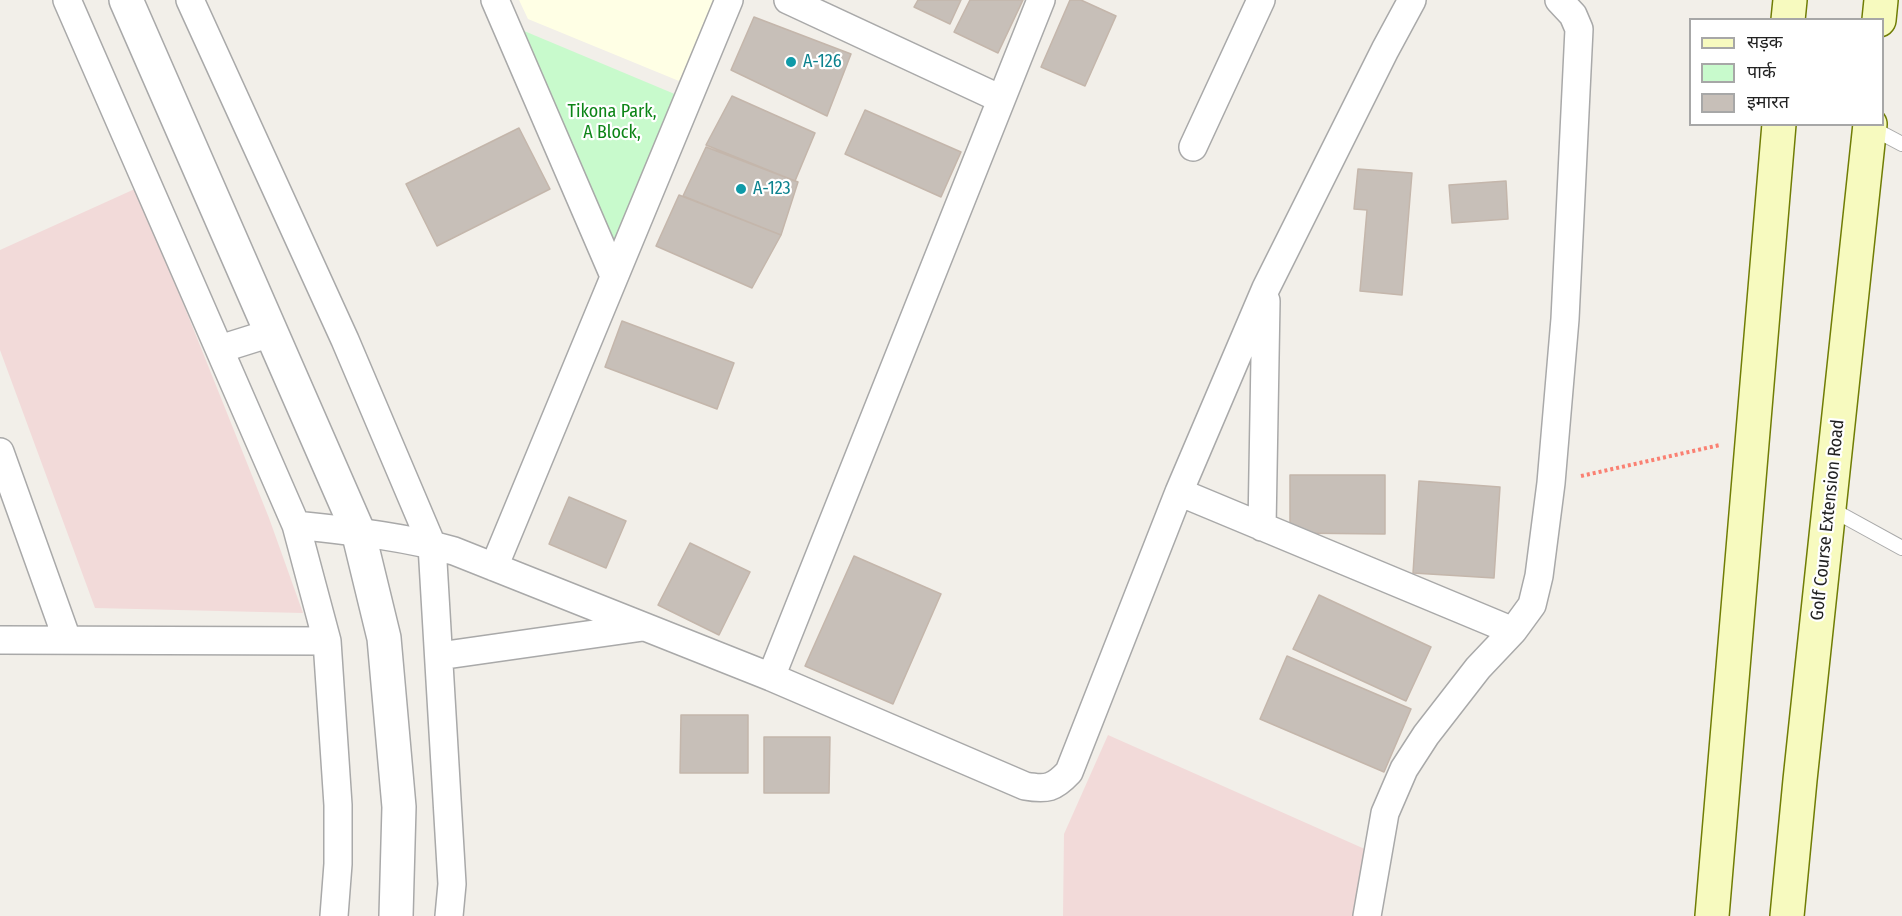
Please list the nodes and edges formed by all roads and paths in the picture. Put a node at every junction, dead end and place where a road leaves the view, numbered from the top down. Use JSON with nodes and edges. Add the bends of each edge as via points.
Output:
{"nodes":[{"id":1,"x":67,"y":0,"type":"edge"},
{"id":2,"x":126,"y":0,"type":"edge"},
{"id":3,"x":189,"y":0,"type":"edge"},
{"id":4,"x":495,"y":0,"type":"edge"},
{"id":5,"x":729,"y":0,"type":"edge"},
{"id":6,"x":788,"y":0,"type":"edge"},
{"id":7,"x":1041,"y":0,"type":"edge"},
{"id":8,"x":1261,"y":0,"type":"edge"},
{"id":9,"x":1412,"y":0,"type":"edge"},
{"id":10,"x":1790,"y":0,"type":"edge"},
{"id":11,"x":1881,"y":0,"type":"edge"},
{"id":12,"x":1571,"y":5,"type":"edge"},
{"id":13,"x":1788,"y":18,"type":"edge"},
{"id":14,"x":1880,"y":18,"type":"edge"},
{"id":15,"x":1001,"y":99,"type":"junction"},
{"id":16,"x":1779,"y":126,"type":"edge"},
{"id":17,"x":1870,"y":126,"type":"edge"},
{"id":18,"x":1902,"y":144,"type":"edge"},
{"id":19,"x":1193,"y":147,"type":"dead end"},
{"id":20,"x":614,"y":276,"type":"junction"},
{"id":21,"x":1266,"y":288,"type":"junction"},
{"id":22,"x":271,"y":333,"type":"junction"},
{"id":23,"x":220,"y":349,"type":"junction"},
{"id":24,"x":1753,"y":438,"type":"junction"},
{"id":25,"x":0,"y":452,"type":"edge"},
{"id":26,"x":1551,"y":483,"type":"junction"},
{"id":27,"x":1179,"y":492,"type":"junction"},
{"id":28,"x":1829,"y":508,"type":"junction"},
{"id":29,"x":296,"y":525,"type":"junction"},
{"id":30,"x":1262,"y":527,"type":"junction"},
{"id":31,"x":358,"y":531,"type":"junction"},
{"id":32,"x":432,"y":545,"type":"junction"},
{"id":33,"x":1902,"y":548,"type":"edge"},
{"id":34,"x":494,"y":567,"type":"junction"},
{"id":35,"x":645,"y":627,"type":"junction"},
{"id":36,"x":1513,"y":630,"type":"junction"},
{"id":37,"x":67,"y":639,"type":"junction"},
{"id":38,"x":0,"y":640,"type":"edge"},
{"id":39,"x":327,"y":641,"type":"junction"},
{"id":40,"x":439,"y":656,"type":"junction"},
{"id":41,"x":771,"y":677,"type":"junction"},
{"id":42,"x":334,"y":916,"type":"edge"},
{"id":43,"x":396,"y":916,"type":"edge"},
{"id":44,"x":449,"y":916,"type":"edge"},
{"id":45,"x":1367,"y":916,"type":"edge"},
{"id":46,"x":1712,"y":916,"type":"edge"},
{"id":47,"x":1787,"y":916,"type":"edge"}],
"edges":[{"from":1,"to":23,"type":"street"},
{"from":2,"to":22,"type":"street"},
{"from":3,"to":32,"type":"street","via":[[345,340]]},
{"from":4,"to":20,"type":"street"},
{"from":5,"to":20,"type":"street"},
{"from":6,"to":15,"type":"street"},
{"from":7,"to":15,"type":"street"},
{"from":8,"to":19,"type":"street"},
{"from":9,"to":21,"type":"street"},
{"from":10,"to":13,"type":"main road"},
{"from":11,"to":14,"type":"main road"},
{"from":12,"to":26,"type":"street","via":[[1579,29],[1565,319]]},
{"from":15,"to":41,"type":"street"},
{"from":16,"to":24,"type":"main road"},
{"from":17,"to":18,"type":"lane"},
{"from":17,"to":28,"type":"main road","name":"Golf Course Extension Road"},
{"from":20,"to":34,"type":"street"},
{"from":21,"to":27,"type":"street"},
{"from":21,"to":30,"type":"street"},
{"from":22,"to":23,"type":"street"},
{"from":22,"to":31,"type":"street"},
{"from":23,"to":29,"type":"street"},
{"from":24,"to":26,"type":"path"},
{"from":24,"to":46,"type":"main road"},
{"from":25,"to":37,"type":"street"},
{"from":26,"to":36,"type":"street","via":[[1532,605]]},
{"from":27,"to":30,"type":"street"},
{"from":27,"to":41,"type":"street","via":[[1069,772],[1056,785],[1040,789],[1025,786]]},
{"from":28,"to":33,"type":"lane"},
{"from":28,"to":47,"type":"main road","name":"Golf Course Extension Road"},
{"from":29,"to":31,"type":"street"},
{"from":29,"to":39,"type":"street"},
{"from":30,"to":36,"type":"street"},
{"from":31,"to":32,"type":"street"},
{"from":31,"to":43,"type":"street","via":[[384,638],[399,807]]},
{"from":32,"to":34,"type":"street"},
{"from":32,"to":40,"type":"street"},
{"from":34,"to":35,"type":"street"},
{"from":35,"to":40,"type":"street"},
{"from":35,"to":41,"type":"street"},
{"from":36,"to":45,"type":"street","via":[[1478,668],[1404,769],[1385,813]]},
{"from":37,"to":38,"type":"street"},
{"from":37,"to":39,"type":"street"},
{"from":39,"to":42,"type":"street","via":[[338,806]]},
{"from":40,"to":44,"type":"street","via":[[452,884]]}]}
